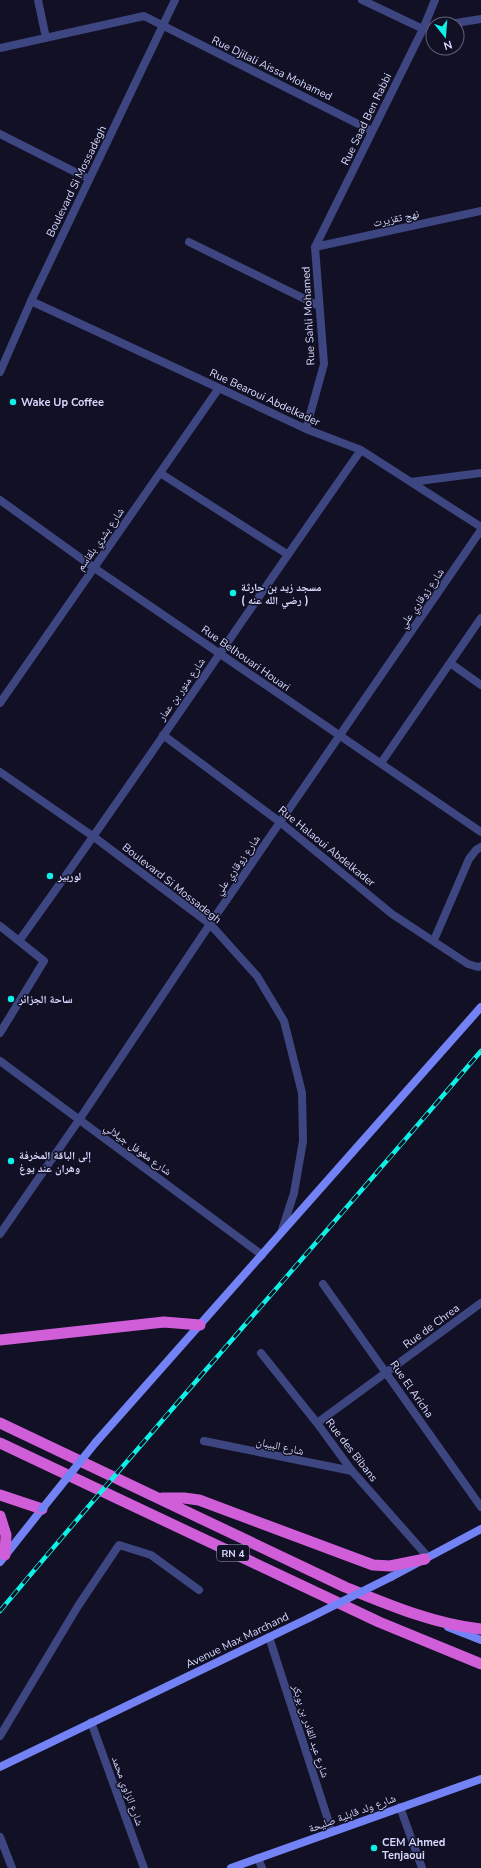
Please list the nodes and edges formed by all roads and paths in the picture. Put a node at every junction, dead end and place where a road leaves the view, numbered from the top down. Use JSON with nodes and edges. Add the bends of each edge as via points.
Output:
{"nodes":[{"id":1,"x":38,"y":0,"type":"edge"},
{"id":2,"x":174,"y":0,"type":"edge"},
{"id":3,"x":362,"y":0,"type":"edge"},
{"id":4,"x":435,"y":0,"type":"edge"},
{"id":5,"x":481,"y":18,"type":"edge"},
{"id":6,"x":465,"y":21,"type":"edge"},
{"id":7,"x":162,"y":26,"type":"junction"},
{"id":8,"x":423,"y":29,"type":"junction"},
{"id":9,"x":46,"y":38,"type":"junction"},
{"id":10,"x":0,"y":48,"type":"edge"},
{"id":11,"x":372,"y":131,"type":"junction"},
{"id":12,"x":0,"y":134,"type":"edge"},
{"id":13,"x":89,"y":179,"type":"junction"},
{"id":14,"x":481,"y":211,"type":"edge"},
{"id":15,"x":189,"y":242,"type":"dead end"},
{"id":16,"x":315,"y":247,"type":"junction"},
{"id":17,"x":31,"y":301,"type":"junction"},
{"id":18,"x":320,"y":306,"type":"junction"},
{"id":19,"x":0,"y":372,"type":"edge"},
{"id":20,"x":219,"y":388,"type":"junction"},
{"id":21,"x":306,"y":429,"type":"junction"},
{"id":22,"x":361,"y":450,"type":"junction"},
{"id":23,"x":481,"y":472,"type":"edge"},
{"id":24,"x":160,"y":473,"type":"junction"},
{"id":25,"x":411,"y":482,"type":"junction"},
{"id":26,"x":0,"y":500,"type":"edge"},
{"id":27,"x":481,"y":527,"type":"edge"},
{"id":28,"x":481,"y":530,"type":"edge"},
{"id":29,"x":287,"y":554,"type":"junction"},
{"id":30,"x":93,"y":567,"type":"junction"},
{"id":31,"x":481,"y":618,"type":"edge"},
{"id":32,"x":220,"y":653,"type":"junction"},
{"id":33,"x":450,"y":662,"type":"junction"},
{"id":34,"x":481,"y":685,"type":"edge"},
{"id":35,"x":0,"y":703,"type":"edge"},
{"id":36,"x":163,"y":735,"type":"junction"},
{"id":37,"x":339,"y":736,"type":"junction"},
{"id":38,"x":382,"y":763,"type":"junction"},
{"id":39,"x":0,"y":772,"type":"edge"},
{"id":40,"x":280,"y":822,"type":"junction"},
{"id":41,"x":481,"y":832,"type":"edge"},
{"id":42,"x":94,"y":837,"type":"junction"},
{"id":43,"x":481,"y":848,"type":"edge"},
{"id":44,"x":210,"y":924,"type":"junction"},
{"id":45,"x":0,"y":926,"type":"edge"},
{"id":46,"x":19,"y":940,"type":"junction"},
{"id":47,"x":434,"y":940,"type":"junction"},
{"id":48,"x":481,"y":966,"type":"edge"},
{"id":49,"x":481,"y":1007,"type":"edge"},
{"id":50,"x":0,"y":1033,"type":"edge"},
{"id":51,"x":0,"y":1061,"type":"edge"},
{"id":52,"x":79,"y":1120,"type":"junction"},
{"id":53,"x":0,"y":1234,"type":"edge"},
{"id":54,"x":281,"y":1234,"type":"junction"},
{"id":55,"x":262,"y":1255,"type":"junction"},
{"id":56,"x":323,"y":1284,"type":"dead end"},
{"id":57,"x":481,"y":1303,"type":"edge"},
{"id":58,"x":200,"y":1325,"type":"junction"},
{"id":59,"x":0,"y":1340,"type":"edge"},
{"id":60,"x":261,"y":1353,"type":"dead end"},
{"id":61,"x":386,"y":1372,"type":"junction"},
{"id":62,"x":0,"y":1423,"type":"edge"},
{"id":63,"x":317,"y":1423,"type":"junction"},
{"id":64,"x":204,"y":1441,"type":"dead end"},
{"id":65,"x":0,"y":1443,"type":"edge"},
{"id":66,"x":352,"y":1472,"type":"junction"},
{"id":67,"x":0,"y":1495,"type":"edge"},
{"id":68,"x":159,"y":1498,"type":"junction"},
{"id":69,"x":481,"y":1508,"type":"edge"},
{"id":70,"x":42,"y":1509,"type":"junction"},
{"id":71,"x":0,"y":1516,"type":"edge"},
{"id":72,"x":481,"y":1529,"type":"edge"},
{"id":73,"x":2,"y":1558,"type":"edge"},
{"id":74,"x":427,"y":1558,"type":"junction"},
{"id":75,"x":200,"y":1590,"type":"dead end"},
{"id":76,"x":394,"y":1607,"type":"junction"},
{"id":77,"x":481,"y":1629,"type":"edge"},
{"id":78,"x":269,"y":1637,"type":"junction"},
{"id":79,"x":481,"y":1640,"type":"edge"},
{"id":80,"x":467,"y":1659,"type":"junction"},
{"id":81,"x":481,"y":1661,"type":"edge"},
{"id":82,"x":481,"y":1664,"type":"edge"},
{"id":83,"x":92,"y":1722,"type":"junction"},
{"id":84,"x":0,"y":1736,"type":"edge"},
{"id":85,"x":0,"y":1767,"type":"edge"},
{"id":86,"x":481,"y":1779,"type":"edge"},
{"id":87,"x":400,"y":1807,"type":"junction"},
{"id":88,"x":332,"y":1832,"type":"junction"},
{"id":89,"x":0,"y":1838,"type":"edge"},
{"id":90,"x":258,"y":1858,"type":"junction"},
{"id":91,"x":12,"y":1868,"type":"edge"},
{"id":92,"x":144,"y":1868,"type":"edge"},
{"id":93,"x":231,"y":1868,"type":"edge"},
{"id":94,"x":262,"y":1868,"type":"edge"},
{"id":95,"x":422,"y":1868,"type":"edge"}],
"edges":[{"from":1,"to":9,"type":"street"},
{"from":2,"to":7,"type":"street","name":"Boulevard Si Mossadegh"},
{"from":3,"to":8,"type":"street"},
{"from":4,"to":8,"type":"street","name":"Rue Saad Ben Rabbi"},
{"from":5,"to":6,"type":"street"},
{"from":7,"to":9,"type":"street","name":"Rue Djilali Aissa Mohamed","via":[[144,16]]},
{"from":7,"to":11,"type":"street","name":"Rue Djilali Aissa Mohamed"},
{"from":7,"to":13,"type":"street","name":"Boulevard Si Mossadegh"},
{"from":8,"to":11,"type":"street","name":"Rue Saad Ben Rabbi"},
{"from":9,"to":10,"type":"street","name":"Rue Djilali Aissa Mohamed"},
{"from":11,"to":16,"type":"street","name":"Rue Saad Ben Rabbi"},
{"from":12,"to":13,"type":"street"},
{"from":13,"to":17,"type":"street","name":"Boulevard Si Mossadegh"},
{"from":14,"to":16,"type":"street","name":"نهج تقزيرت"},
{"from":15,"to":18,"type":"street"},
{"from":16,"to":18,"type":"street","name":"Rue Sahli Mohamed"},
{"from":17,"to":19,"type":"street","name":"Boulevard Si Mossadegh"},
{"from":17,"to":20,"type":"street","name":"Rue Bearoui Abdelkader"},
{"from":18,"to":21,"type":"street","name":"Rue Sahli Mohamed","via":[[324,364]]},
{"from":20,"to":21,"type":"street","name":"Rue Bearoui Abdelkader"},
{"from":20,"to":24,"type":"street","name":"شارع بشري بلقاسم"},
{"from":21,"to":22,"type":"street","name":"Rue Bearoui Abdelkader"},
{"from":22,"to":25,"type":"street","name":"Rue Bearoui Abdelkader"},
{"from":22,"to":29,"type":"street","name":"شارع منور بن عمار"},
{"from":23,"to":25,"type":"street"},
{"from":24,"to":29,"type":"street"},
{"from":24,"to":30,"type":"street","name":"شارع بشري بلقاسم"},
{"from":25,"to":27,"type":"street","name":"Rue Bearoui Abdelkader"},
{"from":26,"to":30,"type":"street","name":"Rue Belhouari Houari"},
{"from":28,"to":37,"type":"street","name":"شارع زوقاري علي"},
{"from":29,"to":32,"type":"street","name":"شارع منور بن عمار"},
{"from":30,"to":32,"type":"street","name":"Rue Belhouari Houari"},
{"from":30,"to":35,"type":"street","name":"شارع بشري بلقاسم"},
{"from":31,"to":33,"type":"street"},
{"from":32,"to":36,"type":"street","name":"شارع منور بن عمار"},
{"from":32,"to":37,"type":"street","name":"Rue Belhouari Houari"},
{"from":33,"to":34,"type":"street"},
{"from":33,"to":38,"type":"street"},
{"from":36,"to":40,"type":"street","name":"Rue Halaoui Abdelkader"},
{"from":36,"to":42,"type":"street","name":"شارع منور بن عمار"},
{"from":37,"to":38,"type":"street","name":"Rue Belhouari Houari"},
{"from":37,"to":40,"type":"street","name":"شارع زوقاري علي"},
{"from":38,"to":41,"type":"street","name":"Rue Belhouari Houari"},
{"from":39,"to":42,"type":"street","name":"Boulevard Si Mossadegh"},
{"from":40,"to":44,"type":"street","name":"شارع زوقاري علي"},
{"from":40,"to":47,"type":"street","name":"Rue Halaoui Abdelkader","via":[[392,914]]},
{"from":42,"to":44,"type":"street","name":"Boulevard Si Mossadegh"},
{"from":42,"to":46,"type":"street","name":"شارع منور بن عمار"},
{"from":43,"to":47,"type":"street","via":[[469,859]]},
{"from":44,"to":52,"type":"street","name":"شارع زوقاري علي"},
{"from":44,"to":54,"type":"street","name":"Boulevard Si Mossadegh","via":[[257,976],[284,1021],[302,1093],[303,1141],[294,1193]]},
{"from":45,"to":46,"type":"street"},
{"from":46,"to":50,"type":"street","via":[[43,959],[44,965]]},
{"from":47,"to":48,"type":"street","name":"Rue Halaoui Abdelkader","via":[[468,964]]},
{"from":49,"to":54,"type":"main road"},
{"from":51,"to":52,"type":"street","name":"شارع مغوفل جيلالي"},
{"from":52,"to":53,"type":"street","name":"شارع زوقاري علي"},
{"from":52,"to":55,"type":"street","name":"شارع مغوفل جيلالي"},
{"from":54,"to":55,"type":"main road"},
{"from":55,"to":58,"type":"main road"},
{"from":56,"to":61,"type":"street","name":"Rue El Aricha"},
{"from":57,"to":61,"type":"street","name":"Rue de Chrea"},
{"from":58,"to":59,"type":"highway","via":[[164,1322]]},
{"from":58,"to":70,"type":"main road","bridge":true,"via":[[96,1442]]},
{"from":60,"to":63,"type":"street","name":"Rue des Bibans"},
{"from":61,"to":63,"type":"street","name":"Rue de Chrea"},
{"from":61,"to":69,"type":"street","name":"Rue El Aricha"},
{"from":62,"to":68,"type":"highway","number":"RN 4"},
{"from":63,"to":66,"type":"street","name":"Rue des Bibans"},
{"from":64,"to":66,"type":"street","name":"شارع البيبان"},
{"from":65,"to":80,"type":"highway","number":"RN 4","via":[[379,1622]]},
{"from":66,"to":74,"type":"street","name":"Rue des Bibans"},
{"from":67,"to":70,"type":"highway"},
{"from":68,"to":74,"type":"highway","via":[[198,1500],[373,1565],[390,1566]]},
{"from":68,"to":76,"type":"highway","number":"RN 4","via":[[296,1564]]},
{"from":70,"to":73,"type":"main road"},
{"from":71,"to":73,"type":"highway","via":[[6,1535]]},
{"from":72,"to":74,"type":"main road","name":"Avenue Max Marchand"},
{"from":74,"to":78,"type":"main road","name":"Avenue Max Marchand","bridge":true},
{"from":75,"to":84,"type":"street","via":[[151,1555],[119,1545],[78,1606]]},
{"from":76,"to":77,"type":"highway","number":"RN 4","via":[[460,1627]]},
{"from":76,"to":79,"type":"main road"},
{"from":78,"to":83,"type":"main road","name":"Avenue Max Marchand"},
{"from":78,"to":88,"type":"street","name":"شارع عبد القادر بن بوبكر"},
{"from":80,"to":81,"type":"main road"},
{"from":80,"to":82,"type":"highway","number":"RN 4"},
{"from":83,"to":85,"type":"main road","name":"Avenue Max Marchand"},
{"from":83,"to":92,"type":"street","name":"شارع الزاوي محمد"},
{"from":86,"to":87,"type":"main road","name":"شارع ولد قابلية صليحة"},
{"from":87,"to":88,"type":"main road","name":"شارع ولد قابلية صليحة"},
{"from":87,"to":95,"type":"street"},
{"from":88,"to":90,"type":"main road","name":"شارع ولد قابلية صليحة"},
{"from":89,"to":91,"type":"street"},
{"from":90,"to":93,"type":"main road","name":"شارع ولد قابلية صليحة"},
{"from":90,"to":94,"type":"street"}]}
